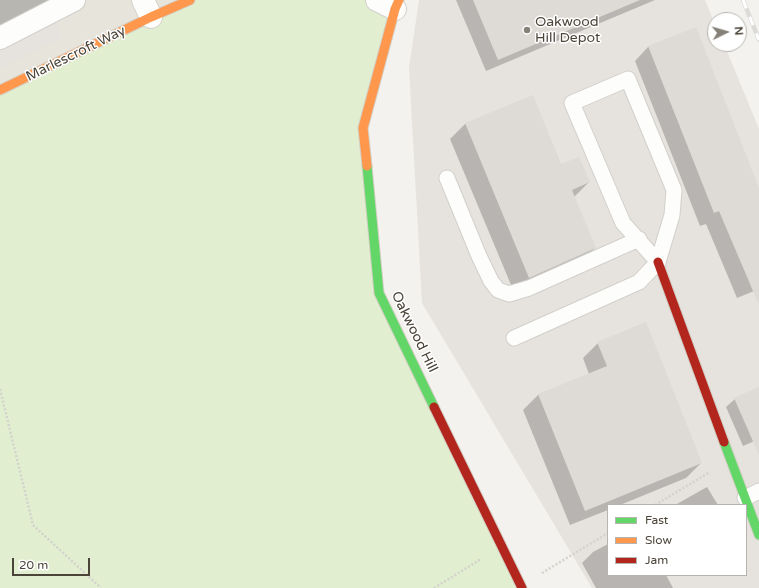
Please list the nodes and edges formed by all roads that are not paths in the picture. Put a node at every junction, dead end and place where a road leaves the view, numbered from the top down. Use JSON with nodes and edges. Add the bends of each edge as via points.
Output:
{"nodes":[{"id":1,"x":74,"y":0,"type":"edge"},
{"id":2,"x":190,"y":0,"type":"edge"},
{"id":3,"x":390,"y":3,"type":"edge"},
{"id":4,"x":147,"y":9,"type":"edge"},
{"id":5,"x":0,"y":38,"type":"edge"},
{"id":6,"x":0,"y":90,"type":"edge"},
{"id":7,"x":447,"y":178,"type":"dead end"},
{"id":8,"x":639,"y":239,"type":"junction"},
{"id":9,"x":658,"y":262,"type":"junction"},
{"id":10,"x":514,"y":338,"type":"dead end"},
{"id":11,"x":759,"y":492,"type":"edge"},
{"id":12,"x":746,"y":498,"type":"junction"},
{"id":13,"x":759,"y":535,"type":"edge"},
{"id":14,"x":521,"y":587,"type":"edge"}],
"edges":[{"from":1,"to":5,"type":"street"},
{"from":2,"to":4,"type":"street","name":"Marlescroft Way"},
{"from":3,"to":14,"type":"street","name":"Oakwood Hill","via":[[362,128],[379,293]]},
{"from":4,"to":6,"type":"street","name":"Marlescroft Way"},
{"from":7,"to":8,"type":"lane","via":[[491,282],[498,290],[509,294],[529,288]]},
{"from":8,"to":9,"type":"lane"},
{"from":8,"to":9,"type":"lane","via":[[623,223],[572,103],[628,79],[674,190],[672,216]]},
{"from":9,"to":10,"type":"lane","via":[[638,282]]},
{"from":9,"to":12,"type":"street"},
{"from":11,"to":12,"type":"lane"},
{"from":12,"to":13,"type":"street"}]}
